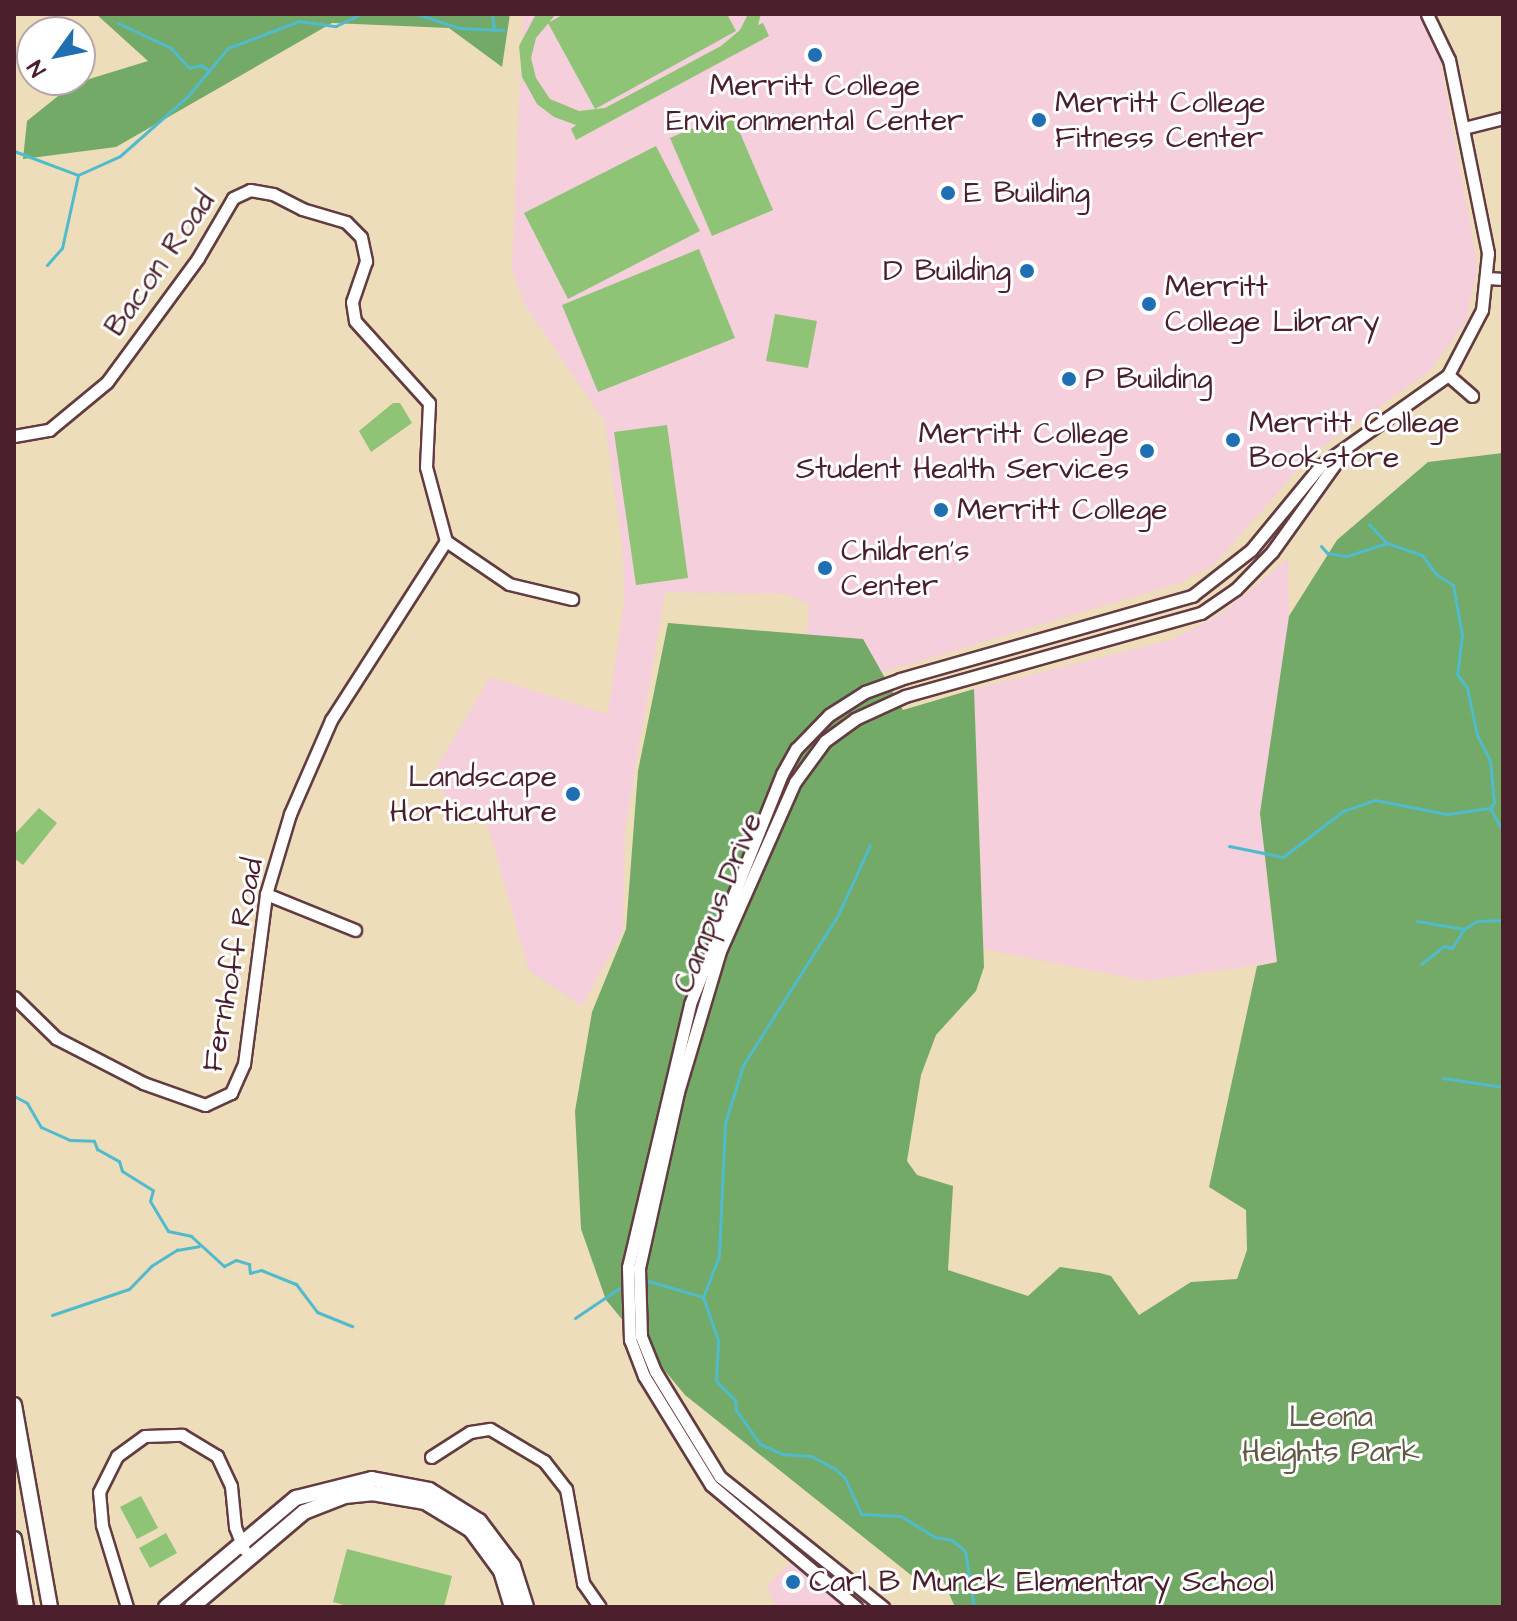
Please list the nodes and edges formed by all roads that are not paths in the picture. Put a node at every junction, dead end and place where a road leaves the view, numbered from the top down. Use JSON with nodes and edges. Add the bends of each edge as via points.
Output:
{"nodes":[{"id":1,"x":1427,"y":14,"type":"edge"},
{"id":2,"x":1503,"y":118,"type":"edge"},
{"id":3,"x":1464,"y":128,"type":"junction"},
{"id":4,"x":1488,"y":278,"type":"junction"},
{"id":5,"x":1503,"y":279,"type":"edge"},
{"id":6,"x":1448,"y":375,"type":"junction"},
{"id":7,"x":1472,"y":396,"type":"dead end"},
{"id":8,"x":14,"y":436,"type":"edge"},
{"id":9,"x":1345,"y":450,"type":"junction"},
{"id":10,"x":446,"y":541,"type":"junction"},
{"id":11,"x":572,"y":599,"type":"dead end"},
{"id":12,"x":266,"y":894,"type":"junction"},
{"id":13,"x":355,"y":930,"type":"dead end"},
{"id":14,"x":14,"y":997,"type":"edge"},
{"id":15,"x":643,"y":1223,"type":"junction"},
{"id":16,"x":643,"y":1358,"type":"junction"},
{"id":17,"x":14,"y":1405,"type":"edge"},
{"id":18,"x":431,"y":1457,"type":"dead end"},
{"id":19,"x":14,"y":1539,"type":"edge"},
{"id":20,"x":241,"y":1540,"type":"junction"},
{"id":21,"x":248,"y":1558,"type":"junction"},
{"id":22,"x":26,"y":1607,"type":"edge"},
{"id":23,"x":50,"y":1607,"type":"edge"},
{"id":24,"x":127,"y":1607,"type":"edge"},
{"id":25,"x":166,"y":1607,"type":"edge"},
{"id":26,"x":192,"y":1607,"type":"edge"},
{"id":27,"x":512,"y":1607,"type":"edge"},
{"id":28,"x":526,"y":1607,"type":"edge"},
{"id":29,"x":600,"y":1607,"type":"edge"},
{"id":30,"x":856,"y":1607,"type":"edge"},
{"id":31,"x":883,"y":1607,"type":"edge"}],
"edges":[{"from":1,"to":3,"type":"street","name":"Campus Drive","via":[[1444,42]]},
{"from":2,"to":3,"type":"street"},
{"from":3,"to":4,"type":"street","name":"Campus Drive"},
{"from":4,"to":5,"type":"street"},
{"from":4,"to":6,"type":"street","name":"Campus Drive","via":[[1477,325]]},
{"from":6,"to":7,"type":"street"},
{"from":6,"to":9,"type":"street","name":"Campus Drive"},
{"from":8,"to":10,"type":"street","name":"Bacon Road","via":[[49,430],[107,382],[198,258],[233,198],[258,190],[346,222],[361,237],[366,261],[352,302],[355,321],[429,403],[426,467]]},
{"from":9,"to":15,"type":"street","name":"Campus Drive","via":[[1272,552],[1236,589],[1201,613],[905,696],[855,719],[825,741],[795,782],[720,951]]},
{"from":9,"to":15,"type":"street","name":"Campus Drive","via":[[1321,465],[1230,570],[1192,596],[900,679],[855,697],[815,727],[782,774],[695,990]]},
{"from":10,"to":11,"type":"street","via":[[509,584]]},
{"from":10,"to":12,"type":"street","name":"Fernhoff Road","via":[[331,720],[290,814]]},
{"from":12,"to":13,"type":"street"},
{"from":12,"to":14,"type":"street","name":"Fernhoff Road","via":[[244,1064],[231,1093],[216,1103],[193,1102],[95,1061],[56,1038]]},
{"from":15,"to":16,"type":"street","name":"Campus Drive","via":[[637,1290]]},
{"from":16,"to":30,"type":"street","name":"Campus Drive","via":[[711,1485]]},
{"from":16,"to":31,"type":"street","name":"Campus Drive","via":[[720,1477]]},
{"from":17,"to":23,"type":"main road"},
{"from":18,"to":29,"type":"street","via":[[470,1432],[490,1429],[544,1461],[566,1489],[583,1583]]},
{"from":19,"to":22,"type":"main road"},
{"from":20,"to":21,"type":"street"},
{"from":20,"to":24,"type":"street","via":[[226,1469],[206,1446],[169,1433],[135,1442],[109,1466],[98,1508]]},
{"from":20,"to":25,"type":"main road"},
{"from":20,"to":28,"type":"main road","via":[[296,1498],[319,1488],[372,1479],[400,1481],[429,1490],[479,1521],[513,1566]]},
{"from":21,"to":26,"type":"main road"},
{"from":21,"to":27,"type":"main road","via":[[323,1503],[345,1496],[397,1495],[425,1502],[471,1530],[501,1571]]}]}
